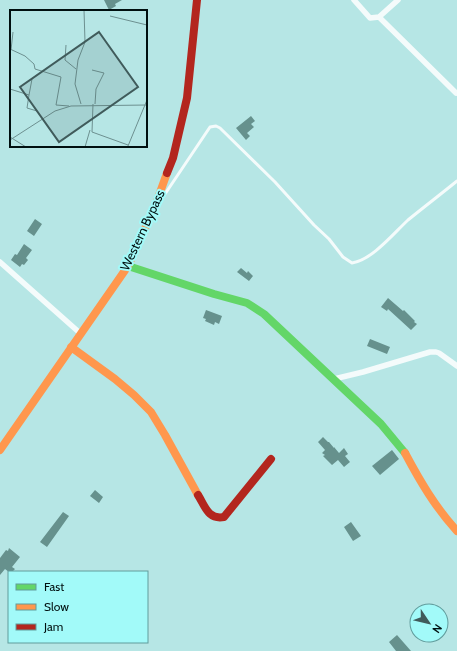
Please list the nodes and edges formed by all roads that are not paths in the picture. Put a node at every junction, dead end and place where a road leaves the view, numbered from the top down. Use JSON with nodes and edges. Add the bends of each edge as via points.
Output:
{"nodes":[{"id":1,"x":197,"y":0,"type":"edge"},
{"id":2,"x":354,"y":0,"type":"edge"},
{"id":3,"x":398,"y":0,"type":"edge"},
{"id":4,"x":379,"y":17,"type":"junction"},
{"id":5,"x":456,"y":93,"type":"edge"},
{"id":6,"x":457,"y":181,"type":"edge"},
{"id":7,"x":154,"y":209,"type":"junction"},
{"id":8,"x":0,"y":262,"type":"edge"},
{"id":9,"x":128,"y":266,"type":"junction"},
{"id":10,"x":80,"y":334,"type":"junction"},
{"id":11,"x":71,"y":347,"type":"junction"},
{"id":12,"x":457,"y":366,"type":"edge"},
{"id":13,"x":334,"y":379,"type":"junction"},
{"id":14,"x":0,"y":450,"type":"edge"},
{"id":15,"x":271,"y":459,"type":"dead end"},
{"id":16,"x":457,"y":531,"type":"edge"}],
"edges":[{"from":1,"to":7,"type":"street","name":"Western Bypass","via":[[187,98],[173,158]]},
{"from":2,"to":4,"type":"street","via":[[370,18]]},
{"from":3,"to":4,"type":"street"},
{"from":4,"to":5,"type":"street"},
{"from":6,"to":7,"type":"lane","via":[[375,251],[352,263],[343,258],[329,239],[275,182],[216,126],[210,127]]},
{"from":7,"to":9,"type":"street","name":"Western Bypass"},
{"from":8,"to":10,"type":"street"},
{"from":9,"to":10,"type":"street","name":"Western Bypass"},
{"from":9,"to":13,"type":"street","via":[[247,303],[264,314]]},
{"from":10,"to":11,"type":"street","name":"Western Bypass"},
{"from":11,"to":14,"type":"street","name":"Western Bypass"},
{"from":11,"to":15,"type":"street","via":[[115,379],[151,412],[212,516],[218,519],[224,517]]},
{"from":12,"to":13,"type":"street","via":[[439,353],[430,352]]},
{"from":13,"to":16,"type":"street","via":[[394,439],[426,491]]}]}
